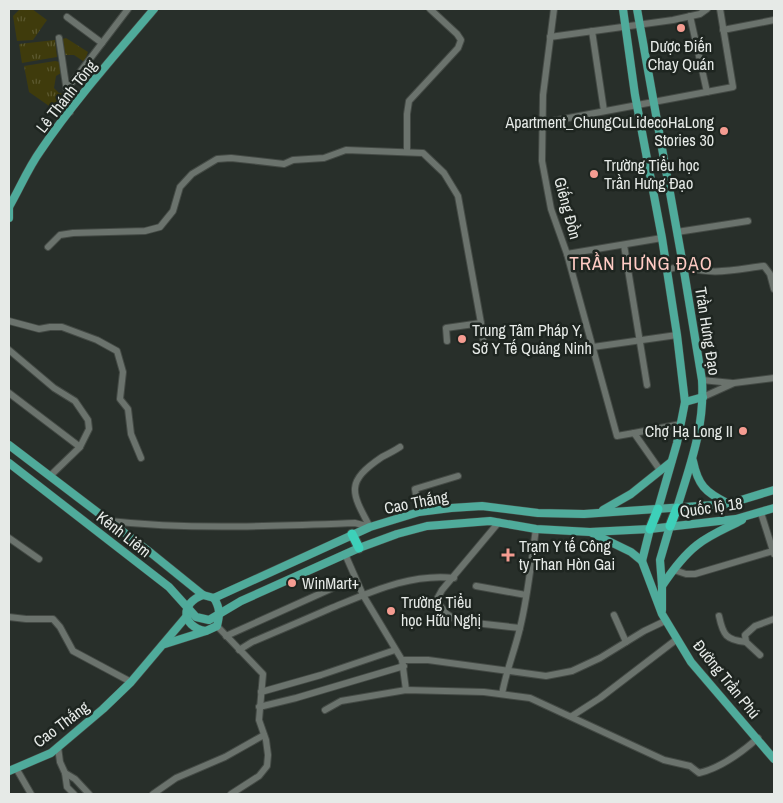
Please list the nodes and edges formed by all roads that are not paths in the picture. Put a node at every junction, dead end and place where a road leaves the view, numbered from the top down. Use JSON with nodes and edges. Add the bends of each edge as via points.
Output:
{"nodes":[{"id":1,"x":128,"y":9,"type":"edge"},
{"id":2,"x":154,"y":9,"type":"edge"},
{"id":3,"x":430,"y":9,"type":"edge"},
{"id":4,"x":554,"y":9,"type":"edge"},
{"id":5,"x":623,"y":9,"type":"edge"},
{"id":6,"x":637,"y":9,"type":"edge"},
{"id":7,"x":707,"y":9,"type":"edge"},
{"id":8,"x":720,"y":9,"type":"edge"},
{"id":9,"x":63,"y":14,"type":"dead end"},
{"id":10,"x":690,"y":16,"type":"junction"},
{"id":11,"x":774,"y":20,"type":"edge"},
{"id":12,"x":627,"y":26,"type":"junction"},
{"id":13,"x":641,"y":26,"type":"junction"},
{"id":14,"x":723,"y":30,"type":"junction"},
{"id":15,"x":592,"y":31,"type":"junction"},
{"id":16,"x":550,"y":37,"type":"junction"},
{"id":17,"x":59,"y":38,"type":"dead end"},
{"id":18,"x":102,"y":43,"type":"junction"},
{"id":19,"x":67,"y":89,"type":"junction"},
{"id":20,"x":707,"y":92,"type":"junction"},
{"id":21,"x":653,"y":102,"type":"junction"},
{"id":22,"x":637,"y":106,"type":"junction"},
{"id":23,"x":604,"y":111,"type":"junction"},
{"id":24,"x":70,"y":112,"type":"junction"},
{"id":25,"x":542,"y":123,"type":"junction"},
{"id":26,"x":407,"y":152,"type":"junction"},
{"id":27,"x":9,"y":207,"type":"edge"},
{"id":28,"x":9,"y":218,"type":"edge"},
{"id":29,"x":748,"y":221,"type":"dead end"},
{"id":30,"x":677,"y":232,"type":"junction"},
{"id":31,"x":662,"y":238,"type":"junction"},
{"id":32,"x":624,"y":245,"type":"junction"},
{"id":33,"x":48,"y":247,"type":"dead end"},
{"id":34,"x":567,"y":254,"type":"junction"},
{"id":35,"x":683,"y":265,"type":"junction"},
{"id":36,"x":667,"y":270,"type":"junction"},
{"id":37,"x":774,"y":288,"type":"edge"},
{"id":38,"x":9,"y":321,"type":"edge"},
{"id":39,"x":480,"y":323,"type":"junction"},
{"id":40,"x":677,"y":335,"type":"junction"},
{"id":41,"x":483,"y":339,"type":"dead end"},
{"id":42,"x":639,"y":339,"type":"junction"},
{"id":43,"x":447,"y":341,"type":"dead end"},
{"id":44,"x":593,"y":347,"type":"junction"},
{"id":45,"x":9,"y":350,"type":"edge"},
{"id":46,"x":774,"y":378,"type":"edge"},
{"id":47,"x":702,"y":380,"type":"junction"},
{"id":48,"x":734,"y":383,"type":"junction"},
{"id":49,"x":647,"y":385,"type":"dead end"},
{"id":50,"x":9,"y":393,"type":"edge"},
{"id":51,"x":703,"y":397,"type":"junction"},
{"id":52,"x":685,"y":402,"type":"junction"},
{"id":53,"x":681,"y":424,"type":"junction"},
{"id":54,"x":634,"y":433,"type":"junction"},
{"id":55,"x":9,"y":445,"type":"edge"},
{"id":56,"x":80,"y":447,"type":"junction"},
{"id":57,"x":400,"y":447,"type":"dead end"},
{"id":58,"x":141,"y":458,"type":"dead end"},
{"id":59,"x":693,"y":461,"type":"junction"},
{"id":60,"x":671,"y":462,"type":"junction"},
{"id":61,"x":9,"y":463,"type":"edge"},
{"id":62,"x":660,"y":470,"type":"junction"},
{"id":63,"x":50,"y":476,"type":"junction"},
{"id":64,"x":458,"y":476,"type":"dead end"},
{"id":65,"x":774,"y":490,"type":"edge"},
{"id":66,"x":728,"y":504,"type":"junction"},
{"id":67,"x":658,"y":508,"type":"junction"},
{"id":68,"x":677,"y":508,"type":"junction"},
{"id":69,"x":774,"y":508,"type":"edge"},
{"id":70,"x":419,"y":512,"type":"junction"},
{"id":71,"x":760,"y":513,"type":"junction"},
{"id":72,"x":584,"y":514,"type":"junction"},
{"id":73,"x":749,"y":516,"type":"junction"},
{"id":74,"x":108,"y":521,"type":"junction"},
{"id":75,"x":499,"y":522,"type":"junction"},
{"id":76,"x":670,"y":526,"type":"junction"},
{"id":77,"x":370,"y":527,"type":"junction"},
{"id":78,"x":536,"y":529,"type":"junction"},
{"id":79,"x":650,"y":529,"type":"junction"},
{"id":80,"x":590,"y":532,"type":"junction"},
{"id":81,"x":352,"y":534,"type":"junction"},
{"id":82,"x":9,"y":538,"type":"edge"},
{"id":83,"x":359,"y":548,"type":"junction"},
{"id":84,"x":774,"y":552,"type":"edge"},
{"id":85,"x":345,"y":554,"type":"junction"},
{"id":86,"x":39,"y":559,"type":"dead end"},
{"id":87,"x":642,"y":561,"type":"junction"},
{"id":88,"x":674,"y":570,"type":"junction"},
{"id":89,"x":356,"y":578,"type":"junction"},
{"id":90,"x":454,"y":578,"type":"junction"},
{"id":91,"x":476,"y":586,"type":"dead end"},
{"id":92,"x":662,"y":586,"type":"junction"},
{"id":93,"x":203,"y":595,"type":"junction"},
{"id":94,"x":363,"y":595,"type":"junction"},
{"id":95,"x":526,"y":595,"type":"junction"},
{"id":96,"x":214,"y":598,"type":"junction"},
{"id":97,"x":187,"y":607,"type":"junction"},
{"id":98,"x":220,"y":614,"type":"junction"},
{"id":99,"x":614,"y":615,"type":"dead end"},
{"id":100,"x":719,"y":616,"type":"dead end"},
{"id":101,"x":9,"y":617,"type":"edge"},
{"id":102,"x":186,"y":617,"type":"junction"},
{"id":103,"x":663,"y":618,"type":"junction"},
{"id":104,"x":774,"y":618,"type":"edge"},
{"id":105,"x":217,"y":626,"type":"junction"},
{"id":106,"x":520,"y":628,"type":"junction"},
{"id":107,"x":206,"y":632,"type":"junction"},
{"id":108,"x":226,"y":636,"type":"junction"},
{"id":109,"x":678,"y":639,"type":"junction"},
{"id":110,"x":626,"y":642,"type":"junction"},
{"id":111,"x":746,"y":642,"type":"junction"},
{"id":112,"x":164,"y":644,"type":"junction"},
{"id":113,"x":239,"y":650,"type":"junction"},
{"id":114,"x":395,"y":650,"type":"junction"},
{"id":115,"x":760,"y":655,"type":"dead end"},
{"id":116,"x":403,"y":663,"type":"junction"},
{"id":117,"x":507,"y":670,"type":"junction"},
{"id":118,"x":131,"y":682,"type":"junction"},
{"id":119,"x":406,"y":690,"type":"junction"},
{"id":120,"x":261,"y":692,"type":"junction"},
{"id":121,"x":502,"y":694,"type":"junction"},
{"id":122,"x":259,"y":707,"type":"junction"},
{"id":123,"x":325,"y":710,"type":"dead end"},
{"id":124,"x":572,"y":716,"type":"junction"},
{"id":125,"x":264,"y":735,"type":"junction"},
{"id":126,"x":758,"y":738,"type":"junction"},
{"id":127,"x":58,"y":747,"type":"junction"},
{"id":128,"x":774,"y":759,"type":"edge"},
{"id":129,"x":12,"y":770,"type":"edge"},
{"id":130,"x":65,"y":773,"type":"junction"},
{"id":131,"x":31,"y":794,"type":"edge"},
{"id":132,"x":74,"y":794,"type":"edge"},
{"id":133,"x":89,"y":794,"type":"edge"},
{"id":134,"x":153,"y":794,"type":"edge"},
{"id":135,"x":232,"y":794,"type":"edge"}],
"edges":[{"from":1,"to":18,"type":"street"},
{"from":2,"to":24,"type":"main road","name":"Lê Thánh Tông"},
{"from":3,"to":26,"type":"street","via":[[461,40],[458,48],[409,101]]},
{"from":4,"to":16,"type":"street","name":"Giếng Đồn"},
{"from":5,"to":12,"type":"main road","name":"Trần Hưng Đạo"},
{"from":6,"to":13,"type":"main road","name":"Trần Hưng Đạo"},
{"from":7,"to":10,"type":"street"},
{"from":8,"to":14,"type":"street"},
{"from":9,"to":18,"type":"street"},
{"from":10,"to":13,"type":"street"},
{"from":10,"to":20,"type":"street"},
{"from":11,"to":14,"type":"street"},
{"from":12,"to":13,"type":"street"},
{"from":12,"to":15,"type":"street"},
{"from":12,"to":22,"type":"main road","name":"Trần Hưng Đạo"},
{"from":13,"to":21,"type":"main road","name":"Trần Hưng Đạo"},
{"from":14,"to":20,"type":"street","via":[[733,87]]},
{"from":15,"to":16,"type":"street"},
{"from":15,"to":23,"type":"street"},
{"from":16,"to":25,"type":"street","name":"Giếng Đồn"},
{"from":17,"to":19,"type":"street"},
{"from":18,"to":19,"type":"street"},
{"from":19,"to":24,"type":"street"},
{"from":20,"to":21,"type":"street"},
{"from":21,"to":22,"type":"street"},
{"from":21,"to":30,"type":"main road","name":"Trần Hưng Đạo"},
{"from":22,"to":23,"type":"street"},
{"from":22,"to":31,"type":"main road","name":"Trần Hưng Đạo"},
{"from":23,"to":25,"type":"street"},
{"from":24,"to":27,"type":"main road","name":"Lê Thánh Tông","via":[[41,149]]},
{"from":25,"to":34,"type":"street","name":"Giếng Đồn","via":[[542,160],[551,209]]},
{"from":26,"to":33,"type":"street","via":[[346,150],[324,158],[293,160],[284,164],[217,159],[192,174],[180,187],[173,211],[160,227],[145,231],[60,235]]},
{"from":26,"to":39,"type":"street","via":[[423,153],[428,157],[444,173],[458,196]]},
{"from":27,"to":28,"type":"main road","name":"Lê Thánh Tông"},
{"from":29,"to":30,"type":"street"},
{"from":30,"to":35,"type":"main road","name":"Trần Hưng Đạo"},
{"from":31,"to":32,"type":"street"},
{"from":31,"to":36,"type":"main road","name":"Trần Hưng Đạo"},
{"from":32,"to":34,"type":"street"},
{"from":32,"to":42,"type":"street"},
{"from":34,"to":44,"type":"street","name":"Giếng Đồn"},
{"from":35,"to":36,"type":"street"},
{"from":35,"to":37,"type":"street","via":[[693,270],[717,272],[764,266]]},
{"from":35,"to":47,"type":"main road","name":"Trần Hưng Đạo"},
{"from":36,"to":40,"type":"main road","name":"Trần Hưng Đạo"},
{"from":38,"to":58,"type":"street","via":[[39,329],[62,327],[117,351],[123,372],[120,399],[128,409],[130,434]]},
{"from":39,"to":41,"type":"street"},
{"from":39,"to":43,"type":"street","via":[[446,328]]},
{"from":40,"to":42,"type":"street"},
{"from":40,"to":52,"type":"main road","name":"Trần Hưng Đạo"},
{"from":42,"to":44,"type":"street"},
{"from":42,"to":49,"type":"street"},
{"from":44,"to":54,"type":"street","name":"Giếng Đồn","via":[[617,436]]},
{"from":45,"to":56,"type":"street","via":[[54,388],[76,401],[85,414],[89,429]]},
{"from":46,"to":48,"type":"street"},
{"from":47,"to":48,"type":"street"},
{"from":47,"to":51,"type":"main road","name":"Trần Hưng Đạo"},
{"from":48,"to":51,"type":"street"},
{"from":50,"to":56,"type":"street"},
{"from":51,"to":52,"type":"main road"},
{"from":51,"to":59,"type":"main road","name":"Trần Hưng Đạo"},
{"from":52,"to":53,"type":"main road","name":"Trần Hưng Đạo"},
{"from":53,"to":54,"type":"street"},
{"from":53,"to":60,"type":"main road","name":"Trần Hưng Đạo"},
{"from":54,"to":62,"type":"street"},
{"from":55,"to":63,"type":"main road","name":"Kênh Liêm"},
{"from":56,"to":63,"type":"street"},
{"from":57,"to":77,"type":"street","via":[[365,470],[356,484],[355,498]]},
{"from":59,"to":66,"type":"main road","via":[[702,486],[710,495]]},
{"from":59,"to":68,"type":"main road","name":"Trần Hưng Đạo"},
{"from":60,"to":62,"type":"main road"},
{"from":60,"to":67,"type":"main road","name":"Trần Hưng Đạo"},
{"from":61,"to":97,"type":"main road","name":"Kênh Liêm","via":[[169,587]]},
{"from":62,"to":72,"type":"main road","via":[[610,507]]},
{"from":63,"to":74,"type":"main road","name":"Kênh Liêm"},
{"from":64,"to":70,"type":"street","via":[[415,489]]},
{"from":65,"to":66,"type":"main road","name":"Quốc lộ 18"},
{"from":66,"to":68,"type":"main road","name":"Quốc lộ 18"},
{"from":67,"to":68,"type":"main road","name":"Quốc lộ 18"},
{"from":67,"to":72,"type":"main road","name":"Cao Thắng"},
{"from":67,"to":79,"type":"highway"},
{"from":68,"to":76,"type":"highway"},
{"from":69,"to":71,"type":"main road","name":"Quốc lộ 18"},
{"from":70,"to":72,"type":"main road","name":"Cao Thắng","via":[[482,506],[538,513]]},
{"from":70,"to":77,"type":"main road","name":"Cao Thắng"},
{"from":71,"to":73,"type":"main road","name":"Quốc lộ 18"},
{"from":71,"to":84,"type":"street"},
{"from":73,"to":76,"type":"main road","name":"Quốc lộ 18"},
{"from":73,"to":88,"type":"main road","via":[[699,543]]},
{"from":74,"to":77,"type":"street","via":[[152,526],[355,524]]},
{"from":74,"to":93,"type":"main road","name":"Kênh Liêm"},
{"from":75,"to":78,"type":"main road","name":"Cao Thắng"},
{"from":75,"to":83,"type":"main road","name":"Cao Thắng","via":[[427,526]]},
{"from":75,"to":90,"type":"street"},
{"from":76,"to":79,"type":"main road","name":"Quốc lộ 18"},
{"from":76,"to":92,"type":"main road","via":[[660,560]]},
{"from":77,"to":81,"type":"main road","name":"Cao Thắng"},
{"from":78,"to":80,"type":"main road","name":"Cao Thắng"},
{"from":78,"to":95,"type":"street"},
{"from":79,"to":80,"type":"main road","name":"Cao Thắng"},
{"from":79,"to":87,"type":"main road"},
{"from":80,"to":87,"type":"main road","via":[[626,549]]},
{"from":81,"to":83,"type":"highway"},
{"from":81,"to":96,"type":"main road","name":"Cao Thắng"},
{"from":82,"to":86,"type":"street"},
{"from":83,"to":85,"type":"main road","name":"Cao Thắng"},
{"from":84,"to":88,"type":"street","via":[[695,574]]},
{"from":85,"to":89,"type":"street"},
{"from":85,"to":98,"type":"main road","name":"Cao Thắng","via":[[241,600]]},
{"from":87,"to":103,"type":"main road","name":"Đường Trần Phú"},
{"from":88,"to":92,"type":"main road"},
{"from":89,"to":94,"type":"street"},
{"from":89,"to":108,"type":"street"},
{"from":90,"to":94,"type":"street","via":[[442,576],[404,581]]},
{"from":90,"to":106,"type":"street","via":[[437,598],[452,619]]},
{"from":91,"to":95,"type":"street"},
{"from":92,"to":103,"type":"main road"},
{"from":93,"to":96,"type":"main road","name":"Kênh Liêm"},
{"from":93,"to":97,"type":"main road","via":[[194,598]]},
{"from":94,"to":113,"type":"street"},
{"from":94,"to":114,"type":"street"},
{"from":95,"to":106,"type":"street"},
{"from":96,"to":98,"type":"main road"},
{"from":97,"to":98,"type":"main road","name":"Kênh Liêm","via":[[196,617],[209,620]]},
{"from":97,"to":102,"type":"main road"},
{"from":98,"to":105,"type":"main road"},
{"from":99,"to":110,"type":"street"},
{"from":100,"to":111,"type":"street","via":[[724,633],[730,639]]},
{"from":101,"to":118,"type":"street","via":[[53,619],[73,651]]},
{"from":102,"to":107,"type":"main road","via":[[191,626]]},
{"from":102,"to":112,"type":"main road","name":"Cao Thắng"},
{"from":103,"to":109,"type":"main road","name":"Đường Trần Phú"},
{"from":103,"to":110,"type":"street"},
{"from":104,"to":111,"type":"street","via":[[750,629],[745,635]]},
{"from":105,"to":107,"type":"main road"},
{"from":105,"to":108,"type":"street"},
{"from":106,"to":117,"type":"street"},
{"from":107,"to":112,"type":"main road"},
{"from":108,"to":113,"type":"street"},
{"from":109,"to":124,"type":"street"},
{"from":109,"to":126,"type":"main road","name":"Đường Trần Phú","via":[[691,662]]},
{"from":110,"to":117,"type":"street","via":[[600,658],[561,674],[546,676]]},
{"from":111,"to":115,"type":"street"},
{"from":112,"to":118,"type":"main road","name":"Cao Thắng"},
{"from":113,"to":120,"type":"street","via":[[263,674]]},
{"from":114,"to":116,"type":"street"},
{"from":114,"to":120,"type":"street"},
{"from":116,"to":117,"type":"street","via":[[428,660]]},
{"from":116,"to":119,"type":"street"},
{"from":116,"to":122,"type":"street","via":[[304,696]]},
{"from":117,"to":121,"type":"street"},
{"from":118,"to":127,"type":"main road","name":"Cao Thắng"},
{"from":119,"to":121,"type":"street"},
{"from":119,"to":123,"type":"street","via":[[341,701]]},
{"from":120,"to":122,"type":"street"},
{"from":121,"to":124,"type":"street","via":[[530,698]]},
{"from":122,"to":125,"type":"street"},
{"from":124,"to":126,"type":"street","via":[[664,760],[690,766],[699,773],[723,763]]},
{"from":125,"to":134,"type":"street","via":[[225,757],[176,778]]},
{"from":125,"to":135,"type":"street","via":[[267,766],[259,776]]},
{"from":126,"to":128,"type":"main road","name":"Đường Trần Phú"},
{"from":127,"to":129,"type":"main road","name":"Cao Thắng"},
{"from":127,"to":130,"type":"street"},
{"from":129,"to":131,"type":"street"},
{"from":130,"to":132,"type":"street","via":[[67,787]]},
{"from":130,"to":133,"type":"street"}]}
